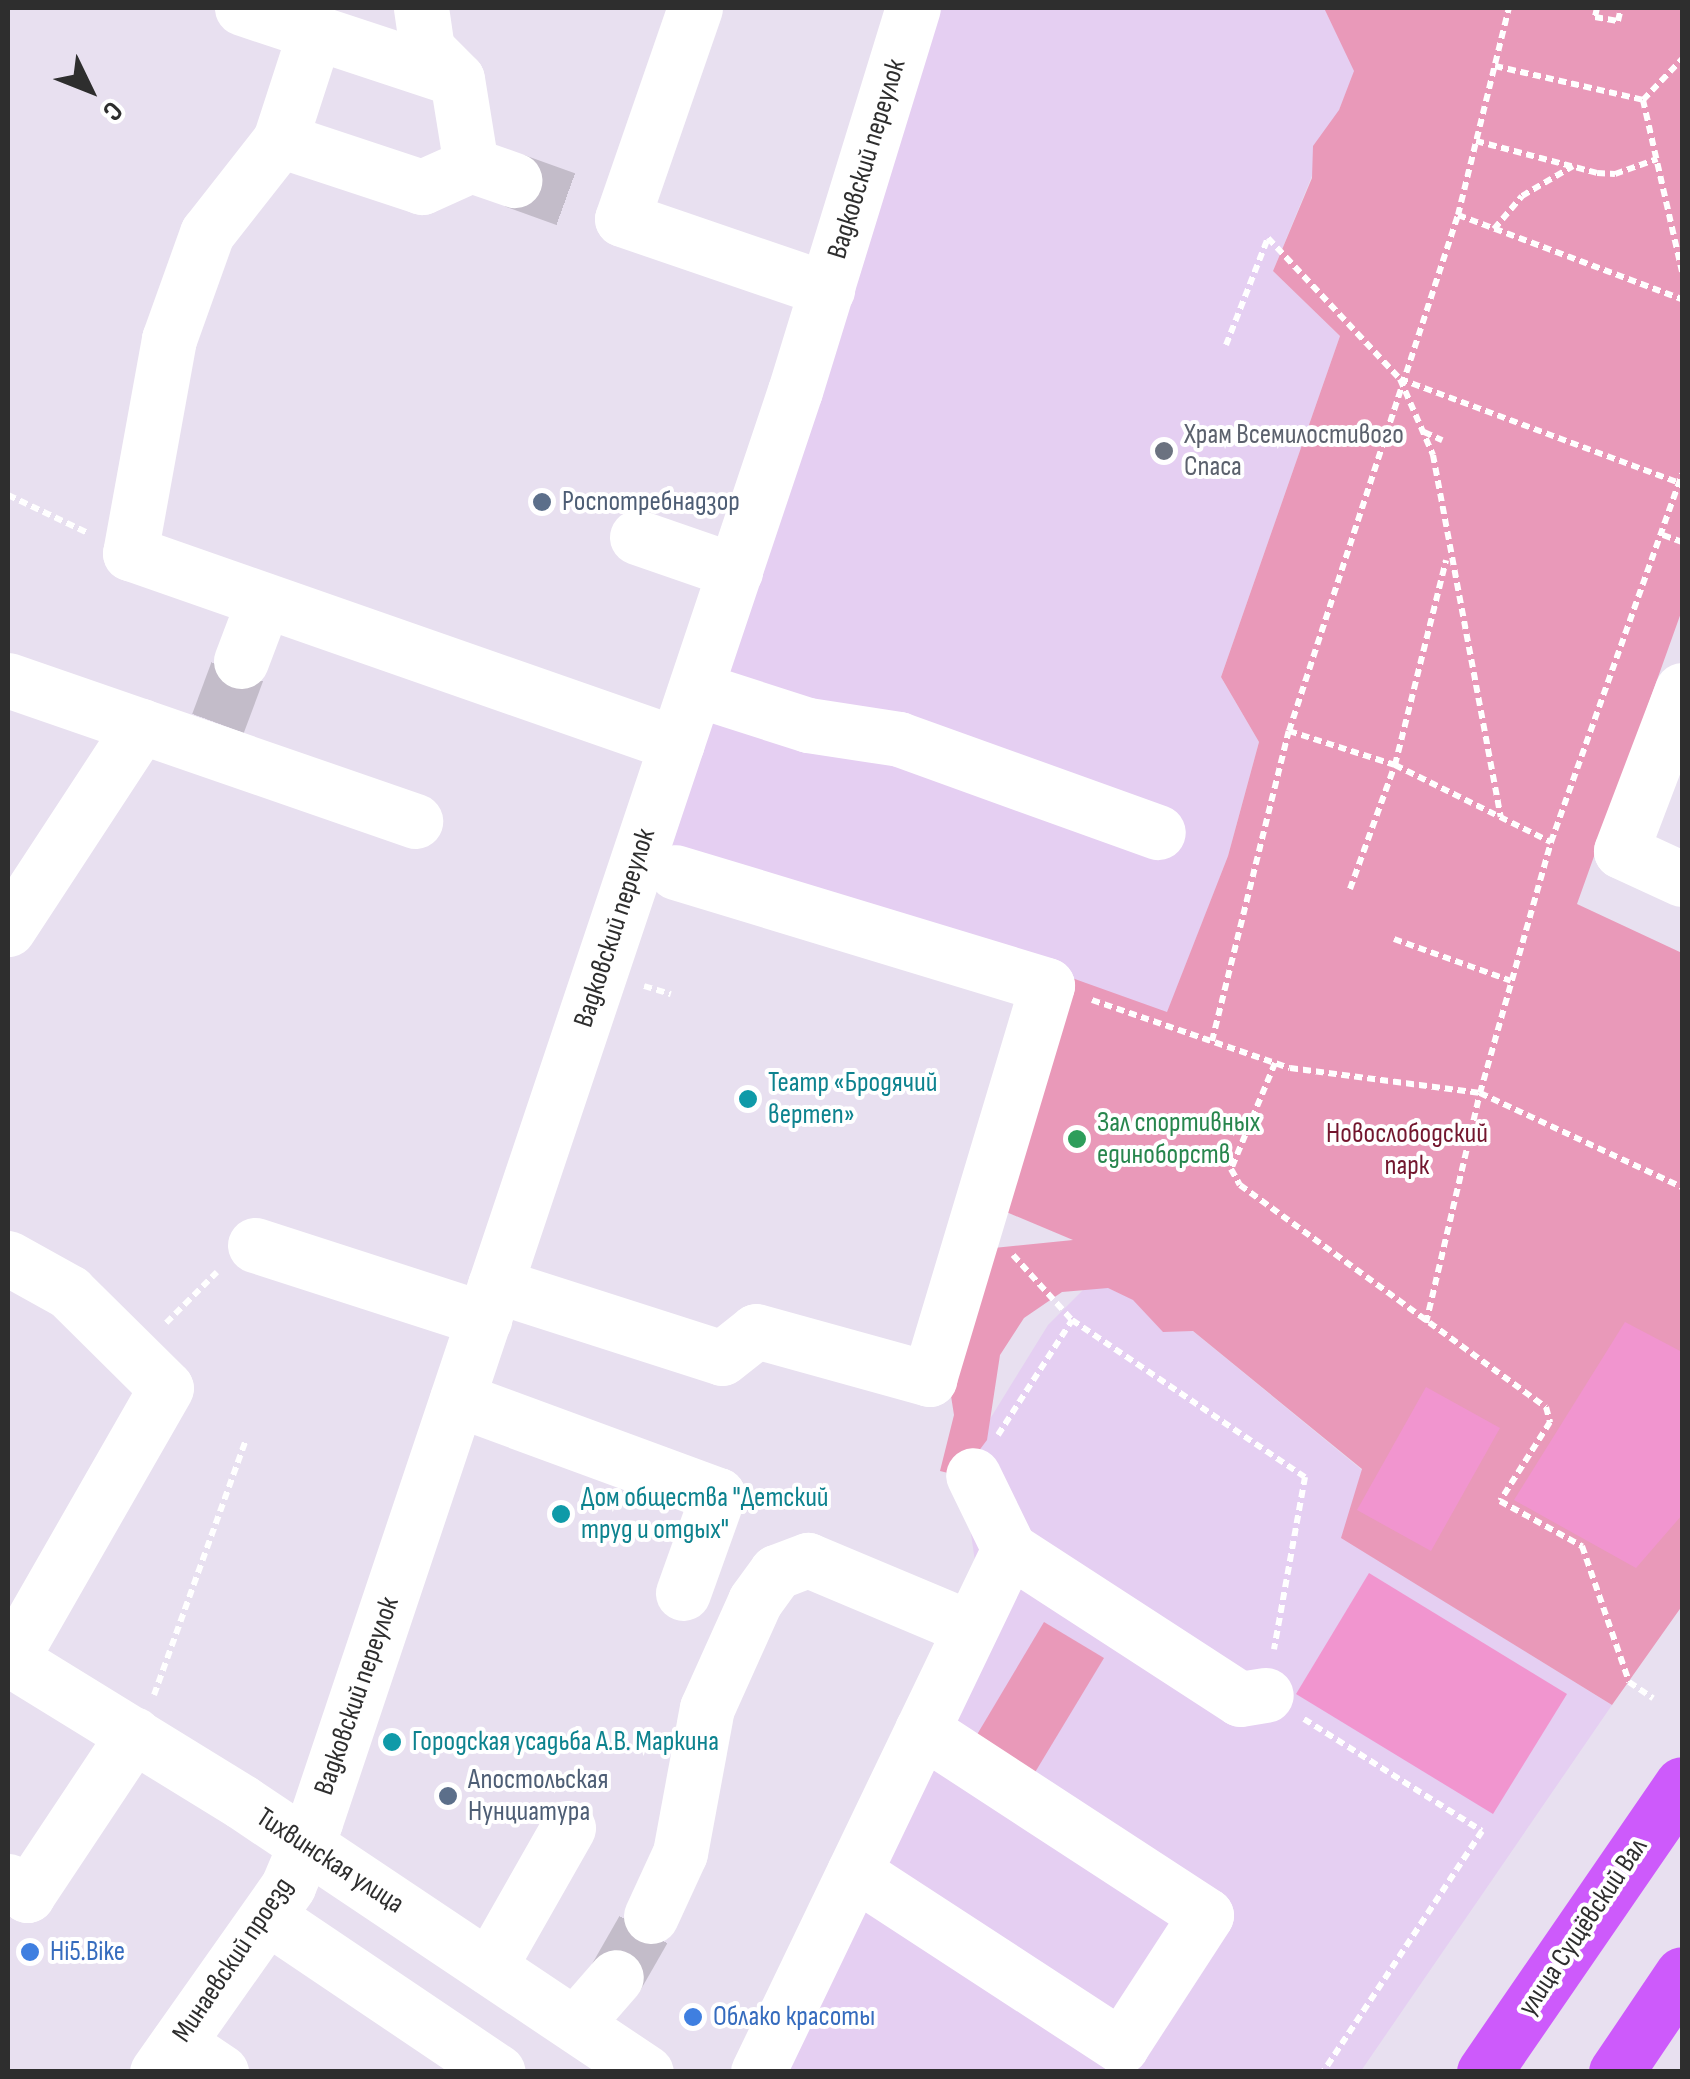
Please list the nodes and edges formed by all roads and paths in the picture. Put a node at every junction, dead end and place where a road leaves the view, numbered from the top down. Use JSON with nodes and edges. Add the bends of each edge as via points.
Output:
{"nodes":[{"id":1,"x":242,"y":8,"type":"edge"},
{"id":2,"x":422,"y":8,"type":"edge"},
{"id":3,"x":695,"y":8,"type":"edge"},
{"id":4,"x":913,"y":8,"type":"edge"},
{"id":5,"x":1509,"y":8,"type":"edge"},
{"id":6,"x":1597,"y":8,"type":"edge"},
{"id":7,"x":1621,"y":8,"type":"edge"},
{"id":8,"x":315,"y":32,"type":"junction"},
{"id":9,"x":1682,"y":59,"type":"edge"},
{"id":10,"x":1495,"y":66,"type":"junction"},
{"id":11,"x":457,"y":79,"type":"junction"},
{"id":12,"x":1643,"y":100,"type":"junction"},
{"id":13,"x":280,"y":140,"type":"junction"},
{"id":14,"x":1476,"y":142,"type":"junction"},
{"id":15,"x":1656,"y":160,"type":"junction"},
{"id":16,"x":1573,"y":166,"type":"junction"},
{"id":17,"x":1458,"y":215,"type":"junction"},
{"id":18,"x":1494,"y":229,"type":"junction"},
{"id":19,"x":1682,"y":272,"type":"edge"},
{"id":20,"x":827,"y":289,"type":"junction"},
{"id":21,"x":1682,"y":298,"type":"edge"},
{"id":22,"x":1226,"y":346,"type":"dead end"},
{"id":23,"x":1400,"y":379,"type":"junction"},
{"id":24,"x":1422,"y":432,"type":"junction"},
{"id":25,"x":1442,"y":440,"type":"dead end"},
{"id":26,"x":1681,"y":478,"type":"edge"},
{"id":27,"x":8,"y":494,"type":"edge"},
{"id":28,"x":1663,"y":535,"type":"junction"},
{"id":29,"x":637,"y":537,"type":"dead end"},
{"id":30,"x":1682,"y":542,"type":"edge"},
{"id":31,"x":130,"y":553,"type":"junction"},
{"id":32,"x":1448,"y":554,"type":"junction"},
{"id":33,"x":735,"y":571,"type":"junction"},
{"id":34,"x":264,"y":600,"type":"junction"},
{"id":35,"x":240,"y":661,"type":"tunnel mouth"},
{"id":36,"x":8,"y":680,"type":"edge"},
{"id":37,"x":696,"y":688,"type":"junction"},
{"id":38,"x":1682,"y":690,"type":"edge"},
{"id":39,"x":141,"y":726,"type":"junction"},
{"id":40,"x":1289,"y":732,"type":"junction"},
{"id":41,"x":677,"y":744,"type":"junction"},
{"id":42,"x":1395,"y":765,"type":"junction"},
{"id":43,"x":1501,"y":817,"type":"junction"},
{"id":44,"x":415,"y":821,"type":"dead end"},
{"id":45,"x":1158,"y":832,"type":"dead end"},
{"id":46,"x":1551,"y":842,"type":"junction"},
{"id":47,"x":676,"y":872,"type":"dead end"},
{"id":48,"x":1682,"y":879,"type":"edge"},
{"id":49,"x":1350,"y":889,"type":"dead end"},
{"id":50,"x":8,"y":928,"type":"edge"},
{"id":51,"x":1394,"y":938,"type":"dead end"},
{"id":52,"x":1511,"y":981,"type":"junction"},
{"id":53,"x":638,"y":984,"type":"dead end"},
{"id":54,"x":1047,"y":984,"type":"junction"},
{"id":55,"x":671,"y":994,"type":"dead end"},
{"id":56,"x":1212,"y":1041,"type":"junction"},
{"id":57,"x":1275,"y":1063,"type":"junction"},
{"id":58,"x":1480,"y":1093,"type":"junction"},
{"id":59,"x":1682,"y":1187,"type":"edge"},
{"id":60,"x":976,"y":1214,"type":"junction"},
{"id":61,"x":254,"y":1245,"type":"joint"},
{"id":62,"x":8,"y":1258,"type":"edge"},
{"id":63,"x":490,"y":1302,"type":"junction"},
{"id":64,"x":1072,"y":1320,"type":"junction"},
{"id":65,"x":1426,"y":1323,"type":"junction"},
{"id":66,"x":134,"y":1356,"type":"junction"},
{"id":67,"x":457,"y":1399,"type":"junction"},
{"id":68,"x":245,"y":1442,"type":"dead end"},
{"id":69,"x":973,"y":1475,"type":"joint"},
{"id":70,"x":1009,"y":1549,"type":"junction"},
{"id":71,"x":683,"y":1593,"type":"dead end"},
{"id":72,"x":970,"y":1628,"type":"junction"},
{"id":73,"x":10,"y":1665,"type":"edge"},
{"id":74,"x":1266,"y":1696,"type":"junction"},
{"id":75,"x":1653,"y":1698,"type":"dead end"},
{"id":76,"x":143,"y":1717,"type":"junction"},
{"id":77,"x":922,"y":1730,"type":"junction"},
{"id":78,"x":1682,"y":1784,"type":"edge"},
{"id":79,"x":568,"y":1828,"type":"dead end"},
{"id":80,"x":305,"y":1845,"type":"junction"},
{"id":81,"x":854,"y":1872,"type":"junction"},
{"id":82,"x":8,"y":1881,"type":"edge"},
{"id":83,"x":650,"y":1916,"type":"tunnel mouth"},
{"id":84,"x":268,"y":1917,"type":"junction"},
{"id":85,"x":489,"y":1967,"type":"junction"},
{"id":86,"x":1682,"y":1974,"type":"edge"},
{"id":87,"x":616,"y":1977,"type":"tunnel mouth"},
{"id":88,"x":575,"y":2024,"type":"junction"},
{"id":89,"x":185,"y":2062,"type":"edge"},
{"id":90,"x":498,"y":2072,"type":"edge"},
{"id":91,"x":646,"y":2072,"type":"edge"},
{"id":92,"x":758,"y":2072,"type":"edge"},
{"id":93,"x":1323,"y":2072,"type":"edge"},
{"id":94,"x":1484,"y":2072,"type":"edge"},
{"id":95,"x":1616,"y":2072,"type":"edge"}],
"edges":[{"from":1,"to":8,"type":"street"},
{"from":2,"to":11,"type":"street","via":[[427,49]]},
{"from":3,"to":20,"type":"street","via":[[606,213]]},
{"from":4,"to":20,"type":"street","name":"Вадковский переулок"},
{"from":5,"to":10,"type":"path"},
{"from":6,"to":7,"type":"path","via":[[1595,16],[1618,21]]},
{"from":8,"to":11,"type":"street"},
{"from":8,"to":13,"type":"street"},
{"from":9,"to":12,"type":"path"},
{"from":10,"to":12,"type":"path"},
{"from":10,"to":14,"type":"path"},
{"from":11,"to":13,"type":"street","via":[[492,172],[422,187]]},
{"from":12,"to":15,"type":"path"},
{"from":13,"to":31,"type":"street","via":[[207,233],[169,339]]},
{"from":14,"to":16,"type":"path"},
{"from":14,"to":17,"type":"path"},
{"from":15,"to":16,"type":"path","via":[[1615,174]]},
{"from":15,"to":19,"type":"path"},
{"from":16,"to":18,"type":"path","via":[[1522,196]]},
{"from":17,"to":18,"type":"path"},
{"from":17,"to":23,"type":"path"},
{"from":18,"to":21,"type":"path"},
{"from":20,"to":33,"type":"street","name":"Вадковский переулок"},
{"from":22,"to":23,"type":"path","via":[[1268,238]]},
{"from":23,"to":24,"type":"path"},
{"from":23,"to":26,"type":"path"},
{"from":23,"to":40,"type":"path"},
{"from":24,"to":25,"type":"path"},
{"from":24,"to":32,"type":"path","via":[[1446,517]]},
{"from":26,"to":28,"type":"path"},
{"from":27,"to":31,"type":"path"},
{"from":28,"to":30,"type":"path"},
{"from":28,"to":46,"type":"path"},
{"from":29,"to":33,"type":"street"},
{"from":31,"to":34,"type":"street"},
{"from":32,"to":42,"type":"path"},
{"from":32,"to":43,"type":"path"},
{"from":33,"to":37,"type":"street","name":"Вадковский переулок"},
{"from":34,"to":35,"type":"street"},
{"from":34,"to":41,"type":"street"},
{"from":36,"to":39,"type":"street"},
{"from":37,"to":41,"type":"street","name":"Вадковский переулок"},
{"from":37,"to":45,"type":"street","via":[[808,725],[899,739]]},
{"from":38,"to":48,"type":"street","via":[[1620,851]]},
{"from":39,"to":44,"type":"street","via":[[213,736]]},
{"from":39,"to":50,"type":"street"},
{"from":40,"to":42,"type":"path"},
{"from":40,"to":56,"type":"path"},
{"from":41,"to":63,"type":"street","name":"Вадковский переулок"},
{"from":42,"to":43,"type":"path"},
{"from":42,"to":49,"type":"path"},
{"from":43,"to":46,"type":"path"},
{"from":46,"to":52,"type":"path"},
{"from":47,"to":54,"type":"street"},
{"from":51,"to":52,"type":"path"},
{"from":52,"to":58,"type":"path"},
{"from":53,"to":55,"type":"path"},
{"from":54,"to":56,"type":"path"},
{"from":54,"to":60,"type":"street"},
{"from":56,"to":57,"type":"path"},
{"from":57,"to":58,"type":"path"},
{"from":57,"to":65,"type":"path","via":[[1230,1169],[1240,1185]]},
{"from":58,"to":59,"type":"path"},
{"from":58,"to":65,"type":"path"},
{"from":60,"to":63,"type":"street","via":[[930,1380],[756,1331],[722,1358]]},
{"from":60,"to":64,"type":"path"},
{"from":61,"to":63,"type":"street"},
{"from":61,"to":66,"type":"path","via":[[243,1245]]},
{"from":62,"to":66,"type":"street","via":[[69,1292]]},
{"from":63,"to":67,"type":"street","name":"Вадковский переулок"},
{"from":64,"to":69,"type":"path"},
{"from":64,"to":74,"type":"path","via":[[1305,1477]]},
{"from":65,"to":75,"type":"path","via":[[1546,1407],[1550,1422],[1500,1500],[1582,1546],[1629,1682]]},
{"from":66,"to":73,"type":"street","via":[[166,1388]]},
{"from":67,"to":71,"type":"street","via":[[718,1494]]},
{"from":67,"to":80,"type":"street","name":"Вадковский переулок"},
{"from":68,"to":76,"type":"path"},
{"from":69,"to":70,"type":"street"},
{"from":70,"to":72,"type":"street"},
{"from":70,"to":74,"type":"street","via":[[1240,1699]]},
{"from":72,"to":77,"type":"street"},
{"from":72,"to":83,"type":"street","via":[[808,1560],[776,1572],[755,1602],[707,1708],[680,1854]]},
{"from":73,"to":76,"type":"street","name":"Тихвинская улица"},
{"from":74,"to":93,"type":"path","via":[[1482,1831]]},
{"from":76,"to":80,"type":"street","name":"Тихвинская улица"},
{"from":76,"to":82,"type":"street","via":[[27,1895]]},
{"from":77,"to":81,"type":"street"},
{"from":77,"to":81,"type":"street","via":[[1206,1915],[1121,2046]]},
{"from":78,"to":94,"type":"main road","name":"улица Сущёвский Вал"},
{"from":79,"to":85,"type":"street"},
{"from":80,"to":84,"type":"street","name":"Минаевский проезд"},
{"from":80,"to":85,"type":"street","name":"Тихвинская улица"},
{"from":81,"to":92,"type":"street"},
{"from":84,"to":89,"type":"street","name":"Минаевский проезд"},
{"from":84,"to":90,"type":"street"},
{"from":85,"to":88,"type":"street","name":"Тихвинская улица"},
{"from":86,"to":95,"type":"main road"},
{"from":87,"to":88,"type":"street"},
{"from":88,"to":91,"type":"street","name":"Тихвинская улица"}]}
